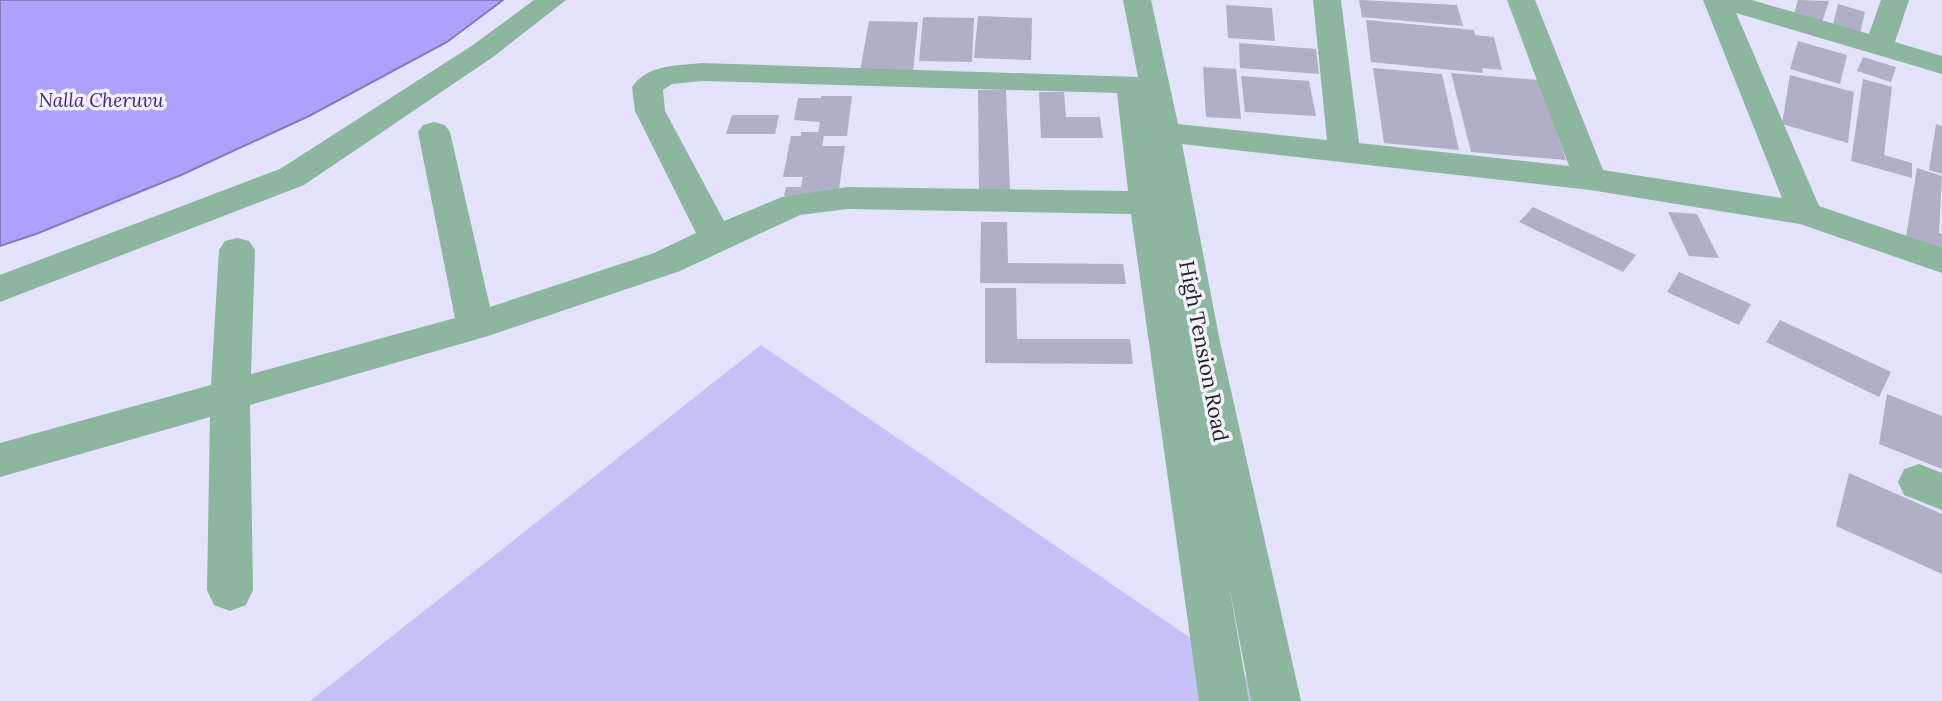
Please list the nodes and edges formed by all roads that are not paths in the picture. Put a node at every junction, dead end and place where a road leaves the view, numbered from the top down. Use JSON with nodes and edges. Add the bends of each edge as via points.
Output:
{"nodes":[{"id":1,"x":552,"y":0,"type":"edge"},
{"id":2,"x":1116,"y":0,"type":"edge"},
{"id":3,"x":1137,"y":0,"type":"edge"},
{"id":4,"x":1327,"y":0,"type":"edge"},
{"id":5,"x":1521,"y":0,"type":"edge"},
{"id":6,"x":1719,"y":0,"type":"edge"},
{"id":7,"x":1895,"y":0,"type":"edge"},
{"id":8,"x":1879,"y":47,"type":"junction"},
{"id":9,"x":1942,"y":65,"type":"edge"},
{"id":10,"x":1130,"y":84,"type":"junction"},
{"id":11,"x":434,"y":132,"type":"dead end"},
{"id":12,"x":1164,"y":132,"type":"junction"},
{"id":13,"x":1344,"y":152,"type":"junction"},
{"id":14,"x":1590,"y":179,"type":"junction"},
{"id":15,"x":1146,"y":202,"type":"junction"},
{"id":16,"x":1804,"y":213,"type":"junction"},
{"id":17,"x":716,"y":237,"type":"junction"},
{"id":18,"x":237,"y":250,"type":"dead end"},
{"id":19,"x":1942,"y":261,"type":"edge"},
{"id":20,"x":0,"y":289,"type":"edge"},
{"id":21,"x":475,"y":326,"type":"junction"},
{"id":22,"x":230,"y":397,"type":"junction"},
{"id":23,"x":1204,"y":449,"type":"junction"},
{"id":24,"x":0,"y":460,"type":"edge"},
{"id":25,"x":1205,"y":578,"type":"junction"},
{"id":26,"x":1251,"y":581,"type":"junction"},
{"id":27,"x":230,"y":590,"type":"dead end"},
{"id":28,"x":1224,"y":701,"type":"edge"},
{"id":29,"x":1276,"y":701,"type":"edge"}],
"edges":[{"from":1,"to":20,"type":"street","via":[[292,177]]},
{"from":2,"to":10,"type":"street","name":"High Tension Road"},
{"from":3,"to":12,"type":"street","name":"High Tension Road"},
{"from":4,"to":13,"type":"street"},
{"from":5,"to":14,"type":"street"},
{"from":6,"to":8,"type":"street"},
{"from":6,"to":16,"type":"street"},
{"from":7,"to":8,"type":"street"},
{"from":8,"to":9,"type":"street"},
{"from":10,"to":15,"type":"street","name":"High Tension Road"},
{"from":10,"to":17,"type":"street","via":[[702,72],[664,76],[647,87],[650,111]]},
{"from":11,"to":21,"type":"street"},
{"from":12,"to":13,"type":"street"},
{"from":12,"to":23,"type":"street","name":"High Tension Road","via":[[1201,342]]},
{"from":13,"to":14,"type":"street"},
{"from":14,"to":16,"type":"street"},
{"from":15,"to":17,"type":"street","via":[[847,198],[794,205]]},
{"from":15,"to":23,"type":"street","name":"High Tension Road"},
{"from":16,"to":19,"type":"street"},
{"from":17,"to":21,"type":"street","via":[[667,262]]},
{"from":18,"to":22,"type":"street"},
{"from":21,"to":22,"type":"street"},
{"from":22,"to":24,"type":"street"},
{"from":22,"to":27,"type":"street"},
{"from":23,"to":25,"type":"street","name":"High Tension Road"},
{"from":23,"to":26,"type":"street","name":"High Tension Road"},
{"from":25,"to":26,"type":"street"},
{"from":25,"to":28,"type":"street","name":"High Tension Road"},
{"from":26,"to":29,"type":"street","name":"High Tension Road"}]}
